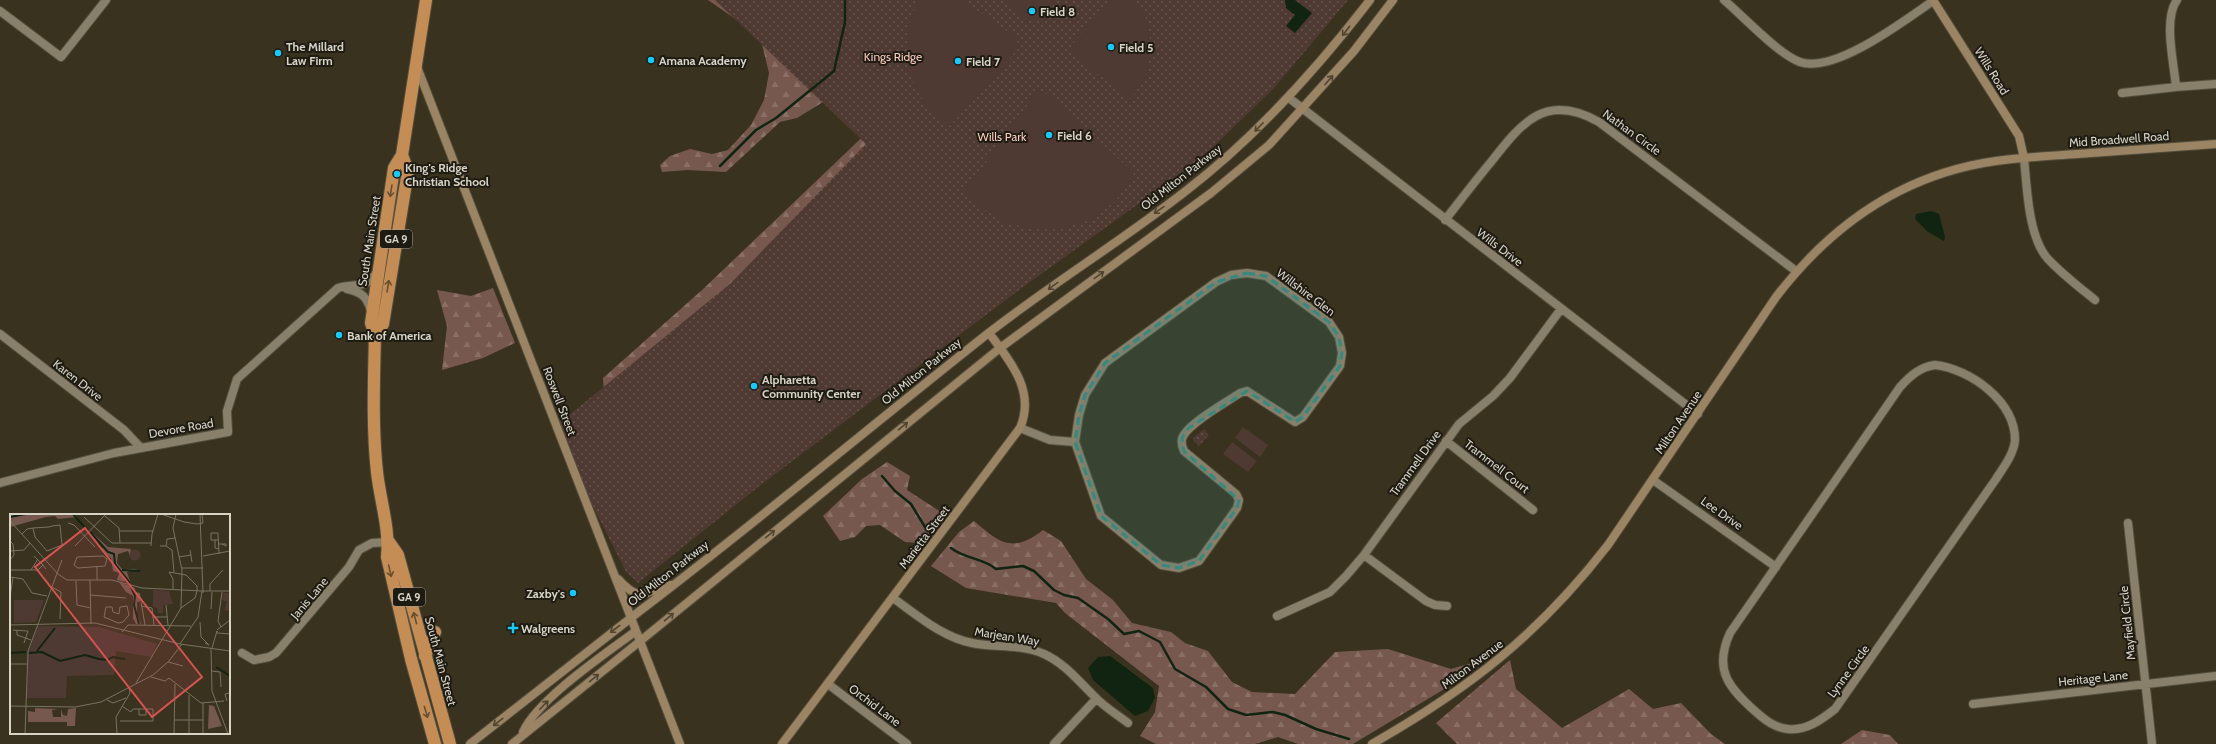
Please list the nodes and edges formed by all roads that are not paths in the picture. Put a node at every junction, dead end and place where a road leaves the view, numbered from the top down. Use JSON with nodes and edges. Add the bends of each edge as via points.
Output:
{"nodes":[{"id":1,"x":106,"y":0,"type":"edge"},
{"id":2,"x":426,"y":0,"type":"edge"},
{"id":3,"x":1370,"y":0,"type":"edge"},
{"id":4,"x":1393,"y":0,"type":"edge"},
{"id":5,"x":1724,"y":0,"type":"edge"},
{"id":6,"x":1933,"y":0,"type":"edge"},
{"id":7,"x":2177,"y":0,"type":"edge"},
{"id":8,"x":0,"y":11,"type":"edge"},
{"id":9,"x":417,"y":67,"type":"junction"},
{"id":10,"x":2216,"y":84,"type":"edge"},
{"id":11,"x":2175,"y":87,"type":"junction"},
{"id":12,"x":2122,"y":93,"type":"dead end"},
{"id":13,"x":1289,"y":98,"type":"junction"},
{"id":14,"x":1303,"y":109,"type":"junction"},
{"id":15,"x":2216,"y":144,"type":"edge"},
{"id":16,"x":402,"y":154,"type":"junction"},
{"id":17,"x":2024,"y":158,"type":"junction"},
{"id":18,"x":1445,"y":220,"type":"junction"},
{"id":19,"x":1796,"y":271,"type":"junction"},
{"id":20,"x":378,"y":272,"type":"junction"},
{"id":21,"x":338,"y":288,"type":"junction"},
{"id":22,"x":2095,"y":300,"type":"dead end"},
{"id":23,"x":1561,"y":309,"type":"junction"},
{"id":24,"x":372,"y":312,"type":"junction"},
{"id":25,"x":989,"y":333,"type":"junction"},
{"id":26,"x":0,"y":334,"type":"edge"},
{"id":27,"x":375,"y":334,"type":"junction"},
{"id":28,"x":1000,"y":348,"type":"junction"},
{"id":29,"x":1698,"y":414,"type":"junction"},
{"id":30,"x":1020,"y":428,"type":"junction"},
{"id":31,"x":1446,"y":441,"type":"junction"},
{"id":32,"x":1075,"y":442,"type":"junction"},
{"id":33,"x":140,"y":447,"type":"junction"},
{"id":34,"x":1653,"y":480,"type":"junction"},
{"id":35,"x":0,"y":483,"type":"edge"},
{"id":36,"x":1533,"y":510,"type":"dead end"},
{"id":37,"x":2128,"y":523,"type":"dead end"},
{"id":38,"x":389,"y":542,"type":"junction"},
{"id":39,"x":1364,"y":555,"type":"junction"},
{"id":40,"x":1776,"y":566,"type":"junction"},
{"id":41,"x":614,"y":574,"type":"junction"},
{"id":42,"x":673,"y":584,"type":"junction"},
{"id":43,"x":893,"y":598,"type":"junction"},
{"id":44,"x":1447,"y":606,"type":"dead end"},
{"id":45,"x":1277,"y":616,"type":"dead end"},
{"id":46,"x":631,"y":618,"type":"junction"},
{"id":47,"x":636,"y":631,"type":"junction"},
{"id":48,"x":435,"y":632,"type":"dead end"},
{"id":49,"x":640,"y":642,"type":"junction"},
{"id":50,"x":242,"y":653,"type":"dead end"},
{"id":51,"x":425,"y":656,"type":"junction"},
{"id":52,"x":2216,"y":676,"type":"edge"},
{"id":53,"x":828,"y":684,"type":"junction"},
{"id":54,"x":2146,"y":684,"type":"junction"},
{"id":55,"x":1096,"y":698,"type":"junction"},
{"id":56,"x":1973,"y":704,"type":"dead end"},
{"id":57,"x":1128,"y":723,"type":"dead end"},
{"id":58,"x":521,"y":736,"type":"junction"},
{"id":59,"x":897,"y":736,"type":"junction"},
{"id":60,"x":436,"y":744,"type":"edge"},
{"id":61,"x":450,"y":744,"type":"edge"},
{"id":62,"x":470,"y":744,"type":"edge"},
{"id":63,"x":512,"y":744,"type":"edge"},
{"id":64,"x":680,"y":744,"type":"edge"},
{"id":65,"x":782,"y":744,"type":"edge"},
{"id":66,"x":891,"y":744,"type":"edge"},
{"id":67,"x":907,"y":744,"type":"edge"},
{"id":68,"x":1054,"y":744,"type":"edge"},
{"id":69,"x":1372,"y":744,"type":"edge"},
{"id":70,"x":2152,"y":744,"type":"edge"}],
"edges":[{"from":1,"to":8,"type":"street","via":[[61,57]]},
{"from":2,"to":9,"type":"highway","name":"South Main Street","number":"GA 9"},
{"from":3,"to":13,"type":"main road","name":"Old Milton Parkway","one_way":true,"via":[[1325,58]]},
{"from":14,"to":4,"type":"main road","one_way":true,"via":[[1354,51]]},
{"from":5,"to":6,"type":"street","via":[[1781,50],[1800,62],[1824,63],[1868,44]]},
{"from":6,"to":17,"type":"main road","name":"Wills Road","via":[[2019,136]]},
{"from":7,"to":11,"type":"street","via":[[2170,18]]},
{"from":9,"to":16,"type":"highway","name":"South Main Street","number":"GA 9"},
{"from":9,"to":41,"type":"main road","name":"Roswell Street"},
{"from":10,"to":11,"type":"street"},
{"from":11,"to":12,"type":"street"},
{"from":13,"to":14,"type":"street","name":"Wills Drive"},
{"from":13,"to":25,"type":"main road","name":"Old Milton Parkway","one_way":true,"via":[[1244,142],[1187,190]]},
{"from":14,"to":18,"type":"street","name":"Wills Drive"},
{"from":28,"to":14,"type":"main road","one_way":true,"via":[[1212,193],[1269,145]]},
{"from":15,"to":17,"type":"main road","name":"Mid Broadwell Road"},
{"from":16,"to":20,"type":"highway","name":"South Main Street","number":"GA 9","one_way":true,"via":[[394,168]]},
{"from":27,"to":16,"type":"highway","name":"South Main Street","number":"GA 9","one_way":true,"via":[[384,324],[408,170]]},
{"from":17,"to":19,"type":"main road","name":"Milton Avenue","via":[[1964,167],[1902,189],[1845,224]]},
{"from":17,"to":22,"type":"street","via":[[2030,208],[2038,242],[2047,258]]},
{"from":18,"to":19,"type":"street","name":"Nathan Circle","via":[[1521,125],[1545,112],[1572,110],[1599,122]]},
{"from":18,"to":23,"type":"street","name":"Wills Drive"},
{"from":19,"to":29,"type":"main road","name":"Milton Avenue"},
{"from":20,"to":21,"type":"street","via":[[370,282],[362,286]]},
{"from":20,"to":24,"type":"highway","name":"South Main Street","number":"GA 9"},
{"from":21,"to":24,"type":"street","via":[[360,292],[367,299]]},
{"from":21,"to":33,"type":"street","name":"Devore Road","via":[[237,379],[227,411],[228,432]]},
{"from":23,"to":29,"type":"street","name":"Wills Drive"},
{"from":23,"to":31,"type":"street","name":"Trammell Drive","via":[[1510,378],[1493,396],[1468,415]]},
{"from":24,"to":27,"type":"highway","name":"South Main Street","number":"GA 9","via":[[371,323]]},
{"from":25,"to":28,"type":"main road","name":"Marietta Street"},
{"from":25,"to":42,"type":"main road","name":"Old Milton Parkway"},
{"from":26,"to":33,"type":"street","name":"Karen Drive","via":[[124,430]]},
{"from":27,"to":38,"type":"highway","name":"South Main Street","number":"GA 9","via":[[373,413],[377,464]]},
{"from":28,"to":30,"type":"main road","name":"Marietta Street","via":[[1024,390],[1025,412]]},
{"from":49,"to":28,"type":"main road","one_way":true},
{"from":29,"to":34,"type":"main road","name":"Milton Avenue"},
{"from":30,"to":32,"type":"street","via":[[1050,440]]},
{"from":30,"to":43,"type":"main road","name":"Marietta Street"},
{"from":31,"to":36,"type":"street","name":"Trammell Court"},
{"from":31,"to":39,"type":"street","name":"Trammell Drive"},
{"from":32,"to":32,"type":"street","name":"Willshire Glen","via":[[1085,395],[1104,363],[1216,282],[1231,275],[1247,273],[1266,276],[1329,322],[1339,337],[1342,353],[1340,366],[1303,417],[1295,422],[1290,420],[1247,391],[1240,393],[1189,428],[1182,438],[1181,445],[1187,454],[1236,494],[1239,500],[1237,508],[1199,561],[1190,566],[1179,568],[1161,565],[1101,516]]},
{"from":33,"to":35,"type":"street","name":"Devore Road"},
{"from":34,"to":40,"type":"street","name":"Lee Drive"},
{"from":34,"to":69,"type":"main road","name":"Milton Avenue","via":[[1583,576],[1523,639],[1454,694]]},
{"from":37,"to":54,"type":"street","name":"Mayfield Circle"},
{"from":38,"to":50,"type":"street","name":"Janis Lane","via":[[372,544],[359,550],[349,568],[276,653],[254,660]]},
{"from":51,"to":38,"type":"highway","name":"South Main Street","number":"GA 9","one_way":true,"via":[[398,555]]},
{"from":38,"to":60,"type":"highway","name":"South Main Street","number":"GA 9","one_way":true,"via":[[387,557],[402,624]]},
{"from":39,"to":44,"type":"street","via":[[1426,601]]},
{"from":39,"to":45,"type":"street","name":"Trammell Drive","via":[[1330,592]]},
{"from":40,"to":40,"type":"street","name":"Lynne Circle","via":[[1730,633],[1722,659],[1728,683],[1735,693],[1773,725],[1801,729],[1818,722],[1844,699],[1996,479],[2015,442],[2014,430],[2004,407],[1991,392],[1958,370],[1928,366],[1911,375],[1900,387]]},
{"from":41,"to":42,"type":"main road","via":[[629,591],[637,595]]},
{"from":41,"to":46,"type":"main road","name":"Roswell Street"},
{"from":42,"to":46,"type":"main road","name":"Old Milton Parkway"},
{"from":43,"to":53,"type":"main road","name":"Marietta Street"},
{"from":43,"to":55,"type":"street","name":"Marjean Way","via":[[931,626],[958,638],[980,644],[1026,648],[1046,655],[1080,680]]},
{"from":46,"to":47,"type":"main road","name":"Roswell Street"},
{"from":46,"to":62,"type":"main road","name":"Old Milton Parkway","one_way":true},
{"from":47,"to":49,"type":"main road","name":"Roswell Street"},
{"from":58,"to":47,"type":"main road","one_way":true,"via":[[530,720],[550,699]]},
{"from":48,"to":51,"type":"highway"},
{"from":58,"to":49,"type":"main road","one_way":true},
{"from":49,"to":64,"type":"main road","name":"Roswell Street"},
{"from":51,"to":61,"type":"highway","name":"South Main Street","number":"GA 9"},
{"from":52,"to":54,"type":"street","name":"Heritage Lane"},
{"from":53,"to":59,"type":"street","name":"Orchid Lane"},
{"from":53,"to":65,"type":"main road","name":"Marietta Street"},
{"from":54,"to":56,"type":"street","name":"Heritage Lane"},
{"from":54,"to":70,"type":"street","name":"Mayfield Circle"},
{"from":55,"to":57,"type":"street","name":"Marjean Way"},
{"from":55,"to":68,"type":"street"},
{"from":58,"to":63,"type":"main road"},
{"from":59,"to":66,"type":"street"},
{"from":59,"to":67,"type":"street","name":"Orchid Lane"}]}
